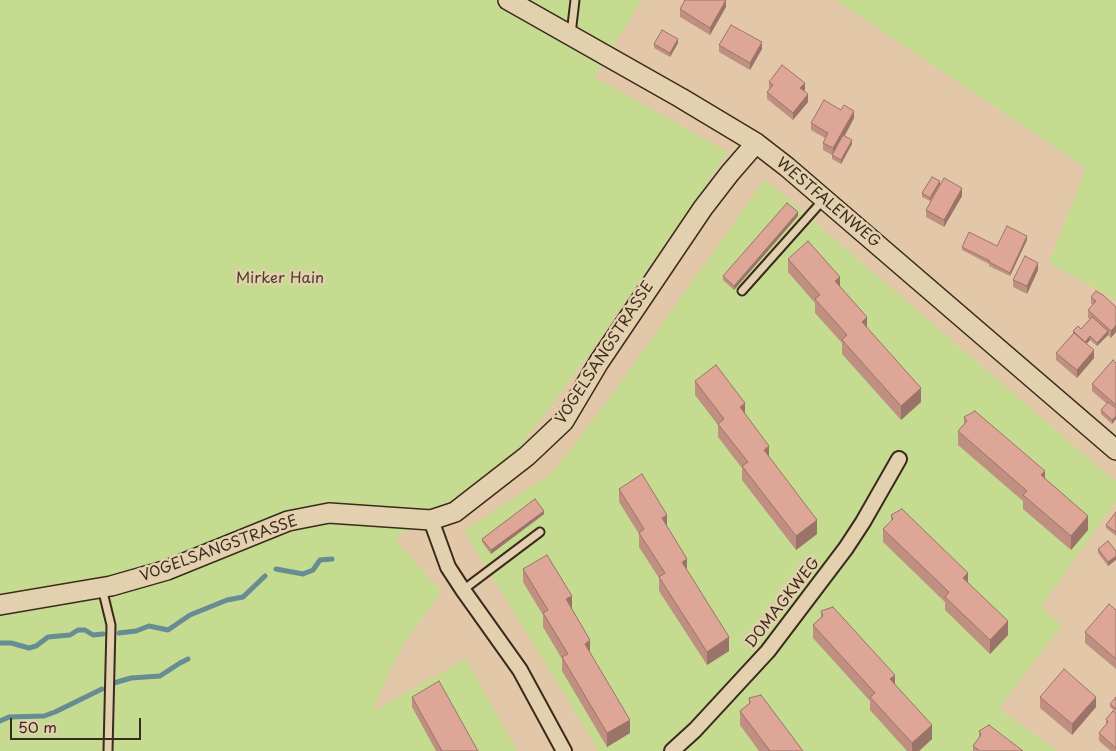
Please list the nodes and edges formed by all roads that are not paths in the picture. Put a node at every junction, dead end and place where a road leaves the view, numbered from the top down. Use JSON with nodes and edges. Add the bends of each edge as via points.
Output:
{"nodes":[{"id":1,"x":508,"y":0,"type":"edge"},
{"id":2,"x":574,"y":0,"type":"edge"},
{"id":3,"x":571,"y":36,"type":"junction"},
{"id":4,"x":756,"y":143,"type":"junction"},
{"id":5,"x":824,"y":198,"type":"junction"},
{"id":6,"x":742,"y":291,"type":"dead end"},
{"id":7,"x":1116,"y":450,"type":"edge"},
{"id":8,"x":900,"y":459,"type":"dead end"},
{"id":9,"x":431,"y":520,"type":"junction"},
{"id":10,"x":540,"y":532,"type":"dead end"},
{"id":11,"x":102,"y":587,"type":"junction"},
{"id":12,"x":463,"y":590,"type":"junction"},
{"id":13,"x":0,"y":605,"type":"edge"},
{"id":14,"x":108,"y":751,"type":"edge"},
{"id":15,"x":564,"y":751,"type":"edge"},
{"id":16,"x":672,"y":751,"type":"edge"}],
"edges":[{"from":1,"to":3,"type":"street","name":"WESTFALENWEG"},
{"from":2,"to":3,"type":"lane"},
{"from":3,"to":4,"type":"street","name":"WESTFALENWEG"},
{"from":4,"to":5,"type":"street","name":"WESTFALENWEG"},
{"from":4,"to":9,"type":"street","name":"VOGELSANGSTRASSE","via":[[703,208],[599,362],[564,421],[527,456],[455,512]]},
{"from":5,"to":6,"type":"lane"},
{"from":5,"to":7,"type":"street","name":"WESTFALENWEG"},
{"from":8,"to":16,"type":"street","name":"DOMAGKWEG","via":[[850,541],[768,651]]},
{"from":9,"to":11,"type":"street","name":"VOGELSANGSTRASSE","via":[[329,513],[288,521],[167,570]]},
{"from":9,"to":12,"type":"street","via":[[448,567]]},
{"from":10,"to":12,"type":"lane"},
{"from":11,"to":13,"type":"street","name":"VOGELSANGSTRASSE"},
{"from":11,"to":14,"type":"lane","via":[[111,625]]},
{"from":12,"to":15,"type":"street","via":[[520,670]]}]}
